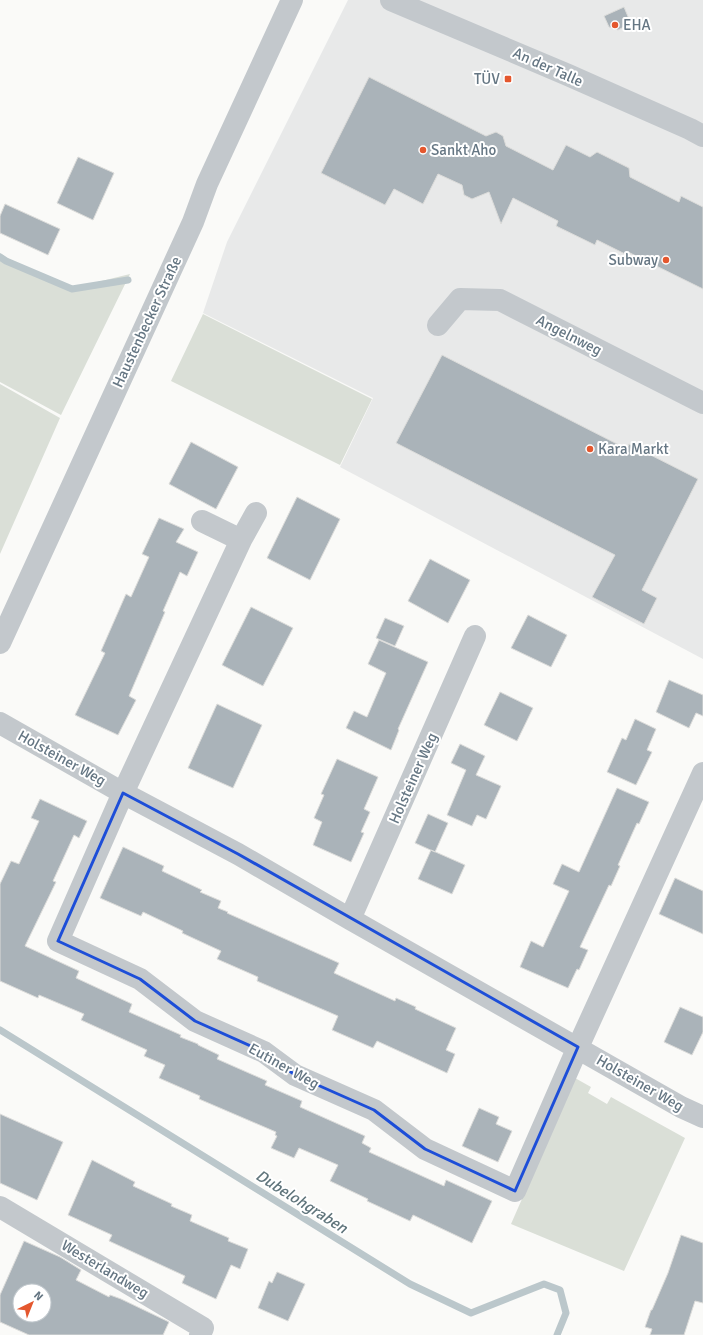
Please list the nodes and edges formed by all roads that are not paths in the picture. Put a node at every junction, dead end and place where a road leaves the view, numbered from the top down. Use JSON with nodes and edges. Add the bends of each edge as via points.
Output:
{"nodes":[{"id":1,"x":292,"y":0,"type":"edge"},
{"id":2,"x":391,"y":0,"type":"edge"},
{"id":3,"x":703,"y":136,"type":"edge"},
{"id":4,"x":438,"y":325,"type":"dead end"},
{"id":5,"x":703,"y":403,"type":"edge"},
{"id":6,"x":256,"y":513,"type":"dead end"},
{"id":7,"x":202,"y":521,"type":"dead end"},
{"id":8,"x":241,"y":540,"type":"junction"},
{"id":9,"x":475,"y":636,"type":"dead end"},
{"id":10,"x":0,"y":643,"type":"edge"},
{"id":11,"x":0,"y":723,"type":"edge"},
{"id":12,"x":703,"y":773,"type":"edge"},
{"id":13,"x":123,"y":793,"type":"junction"},
{"id":14,"x":350,"y":919,"type":"junction"},
{"id":15,"x":578,"y":1047,"type":"junction"},
{"id":16,"x":703,"y":1117,"type":"edge"},
{"id":17,"x":0,"y":1207,"type":"edge"},
{"id":18,"x":200,"y":1335,"type":"edge"}],
"edges":[{"from":1,"to":10,"type":"street","name":"Haustenbecker Straße","via":[[207,184],[172,270]]},
{"from":2,"to":3,"type":"street","name":"An der Talle"},
{"from":4,"to":5,"type":"street","name":"Angelnweg","via":[[460,299],[500,300]]},
{"from":6,"to":8,"type":"street","name":"Holsteiner Weg"},
{"from":7,"to":8,"type":"street"},
{"from":8,"to":13,"type":"street","name":"Holsteiner Weg"},
{"from":9,"to":14,"type":"street","name":"Holsteiner Weg"},
{"from":11,"to":13,"type":"street","name":"Holsteiner Weg"},
{"from":12,"to":15,"type":"street"},
{"from":13,"to":14,"type":"street","name":"Holsteiner Weg","via":[[238,854]]},
{"from":13,"to":15,"type":"street","name":"Eutiner Weg","via":[[58,941],[140,979],[195,1021],[264,1052],[295,1075],[374,1110],[425,1149],[515,1191]]},
{"from":14,"to":15,"type":"street","name":"Holsteiner Weg"},
{"from":15,"to":16,"type":"street","name":"Holsteiner Weg"},
{"from":17,"to":18,"type":"street","name":"Westerlandweg","via":[[203,1328]]}]}
